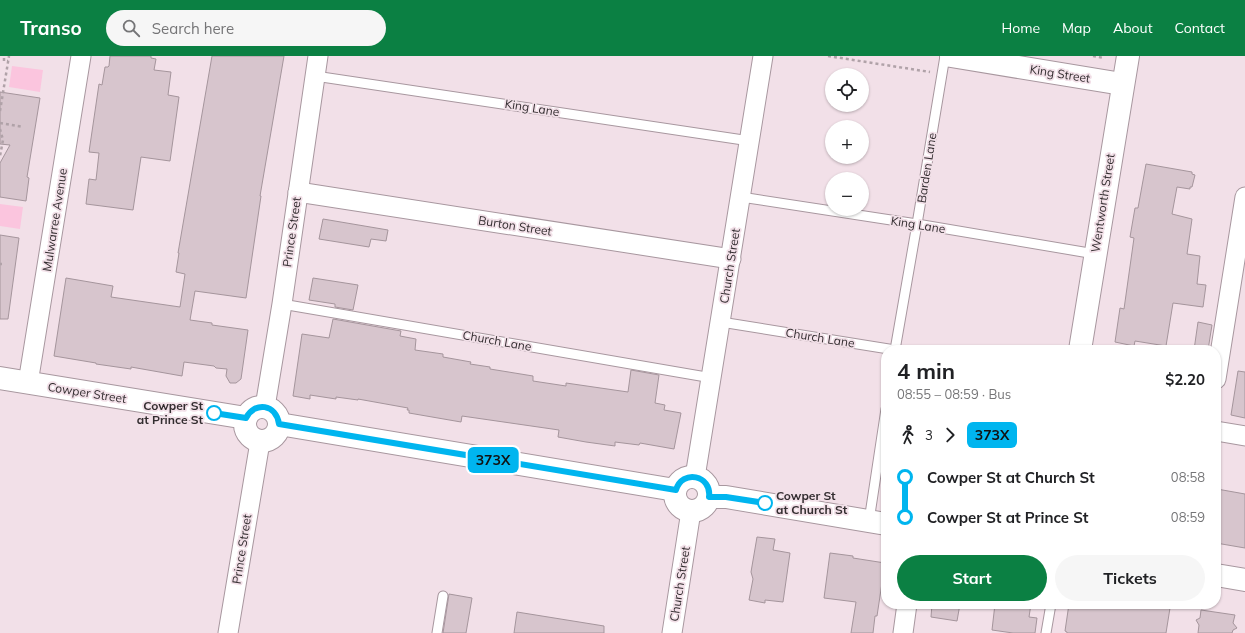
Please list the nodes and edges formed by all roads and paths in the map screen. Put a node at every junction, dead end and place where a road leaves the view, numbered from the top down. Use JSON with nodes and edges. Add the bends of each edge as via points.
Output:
{"nodes":[{"id":1,"x":8,"y":56,"type":"edge"},
{"id":2,"x":81,"y":56,"type":"edge"},
{"id":3,"x":318,"y":56,"type":"edge"},
{"id":4,"x":763,"y":56,"type":"edge"},
{"id":5,"x":945,"y":56,"type":"edge"},
{"id":6,"x":950,"y":56,"type":"edge"},
{"id":7,"x":1093,"y":56,"type":"edge"},
{"id":8,"x":1128,"y":56,"type":"edge"},
{"id":9,"x":4,"y":58,"type":"dead end"},
{"id":10,"x":1104,"y":58,"type":"dead end"},
{"id":11,"x":8,"y":61,"type":"junction"},
{"id":12,"x":315,"y":76,"type":"junction"},
{"id":13,"x":1122,"y":84,"type":"junction"},
{"id":14,"x":0,"y":111,"type":"edge"},
{"id":15,"x":0,"y":123,"type":"edge"},
{"id":16,"x":23,"y":126,"type":"dead end"},
{"id":17,"x":0,"y":129,"type":"edge"},
{"id":18,"x":750,"y":141,"type":"junction"},
{"id":19,"x":0,"y":156,"type":"edge"},
{"id":20,"x":298,"y":192,"type":"junction"},
{"id":21,"x":741,"y":197,"type":"junction"},
{"id":22,"x":1245,"y":197,"type":"edge"},
{"id":23,"x":917,"y":224,"type":"junction"},
{"id":24,"x":1095,"y":254,"type":"junction"},
{"id":25,"x":731,"y":259,"type":"junction"},
{"id":26,"x":282,"y":304,"type":"junction"},
{"id":27,"x":721,"y":322,"type":"junction"},
{"id":28,"x":896,"y":345,"type":"edge"},
{"id":29,"x":1081,"y":345,"type":"edge"},
{"id":30,"x":881,"y":348,"type":"edge"},
{"id":31,"x":1221,"y":348,"type":"edge"},
{"id":32,"x":0,"y":378,"type":"edge"},
{"id":33,"x":712,"y":378,"type":"junction"},
{"id":34,"x":28,"y":383,"type":"junction"},
{"id":35,"x":265,"y":407,"type":"junction"},
{"id":36,"x":246,"y":418,"type":"junction"},
{"id":37,"x":279,"y":424,"type":"junction"},
{"id":38,"x":1221,"y":432,"type":"edge"},
{"id":39,"x":1245,"y":436,"type":"edge"},
{"id":40,"x":260,"y":442,"type":"junction"},
{"id":41,"x":695,"y":477,"type":"junction"},
{"id":42,"x":881,"y":480,"type":"edge"},
{"id":43,"x":676,"y":490,"type":"junction"},
{"id":44,"x":709,"y":497,"type":"junction"},
{"id":45,"x":691,"y":511,"type":"junction"},
{"id":46,"x":878,"y":522,"type":"edge"},
{"id":47,"x":1221,"y":576,"type":"edge"},
{"id":48,"x":1245,"y":580,"type":"edge"},
{"id":49,"x":443,"y":596,"type":"dead end"},
{"id":50,"x":906,"y":609,"type":"edge"},
{"id":51,"x":1050,"y":609,"type":"edge"},
{"id":52,"x":228,"y":633,"type":"edge"},
{"id":53,"x":437,"y":633,"type":"edge"},
{"id":54,"x":672,"y":633,"type":"edge"},
{"id":55,"x":903,"y":633,"type":"edge"},
{"id":56,"x":1046,"y":633,"type":"edge"}],
"edges":[{"from":1,"to":11,"type":"path"},
{"from":2,"to":34,"type":"street","name":"Mulwarree Avenue"},
{"from":3,"to":12,"type":"street","name":"Prince Street"},
{"from":4,"to":18,"type":"street","name":"Church Street"},
{"from":5,"to":23,"type":"lane","name":"Barden Lane"},
{"from":6,"to":13,"type":"main road","name":"King Street"},
{"from":7,"to":10,"type":"path","name":"King Street"},
{"from":8,"to":13,"type":"main road","name":"Wentworth Street"},
{"from":9,"to":11,"type":"path","via":[[4,61]]},
{"from":11,"to":14,"type":"path"},
{"from":12,"to":18,"type":"lane","name":"King Lane"},
{"from":12,"to":20,"type":"street","name":"Prince Street"},
{"from":13,"to":24,"type":"main road","name":"Wentworth Street"},
{"from":15,"to":16,"type":"path"},
{"from":17,"to":19,"type":"path","via":[[3,140]]},
{"from":18,"to":21,"type":"street","name":"Church Street"},
{"from":20,"to":25,"type":"street","name":"Burton Street"},
{"from":20,"to":26,"type":"street","name":"Prince Street"},
{"from":21,"to":23,"type":"lane","name":"King Lane"},
{"from":21,"to":25,"type":"street","name":"Church Street"},
{"from":22,"to":31,"type":"street"},
{"from":23,"to":24,"type":"lane","name":"King Lane"},
{"from":23,"to":28,"type":"lane","name":"Barden Lane"},
{"from":24,"to":29,"type":"main road","name":"Wentworth Street"},
{"from":25,"to":27,"type":"street","name":"Church Street"},
{"from":26,"to":33,"type":"lane","name":"Church Lane"},
{"from":26,"to":35,"type":"street","name":"Prince Street"},
{"from":27,"to":30,"type":"lane","name":"Church Lane"},
{"from":27,"to":33,"type":"street","name":"Church Street"},
{"from":32,"to":34,"type":"main road","name":"Cowper Street"},
{"from":33,"to":41,"type":"street","name":"Church Street"},
{"from":34,"to":36,"type":"main road","name":"Cowper Street"},
{"from":35,"to":36,"type":"main road","via":[[256,408]]},
{"from":35,"to":37,"type":"main road","via":[[275,413]]},
{"from":36,"to":40,"type":"main road","via":[[247,433]]},
{"from":37,"to":40,"type":"main road","via":[[276,435],[266,442]]},
{"from":37,"to":43,"type":"main road"},
{"from":38,"to":39,"type":"street"},
{"from":40,"to":52,"type":"street","name":"Prince Street"},
{"from":41,"to":43,"type":"main road","via":[[681,481]]},
{"from":41,"to":44,"type":"main road","via":[[706,484]]},
{"from":42,"to":46,"type":"lane"},
{"from":43,"to":45,"type":"main road","via":[[675,496],[679,504]]},
{"from":44,"to":45,"type":"main road","via":[[702,508]]},
{"from":44,"to":46,"type":"main road","via":[[726,497]]},
{"from":45,"to":54,"type":"street","name":"Church Street"},
{"from":47,"to":48,"type":"main road"},
{"from":49,"to":53,"type":"lane"},
{"from":50,"to":55,"type":"street"},
{"from":51,"to":56,"type":"lane"}]}
